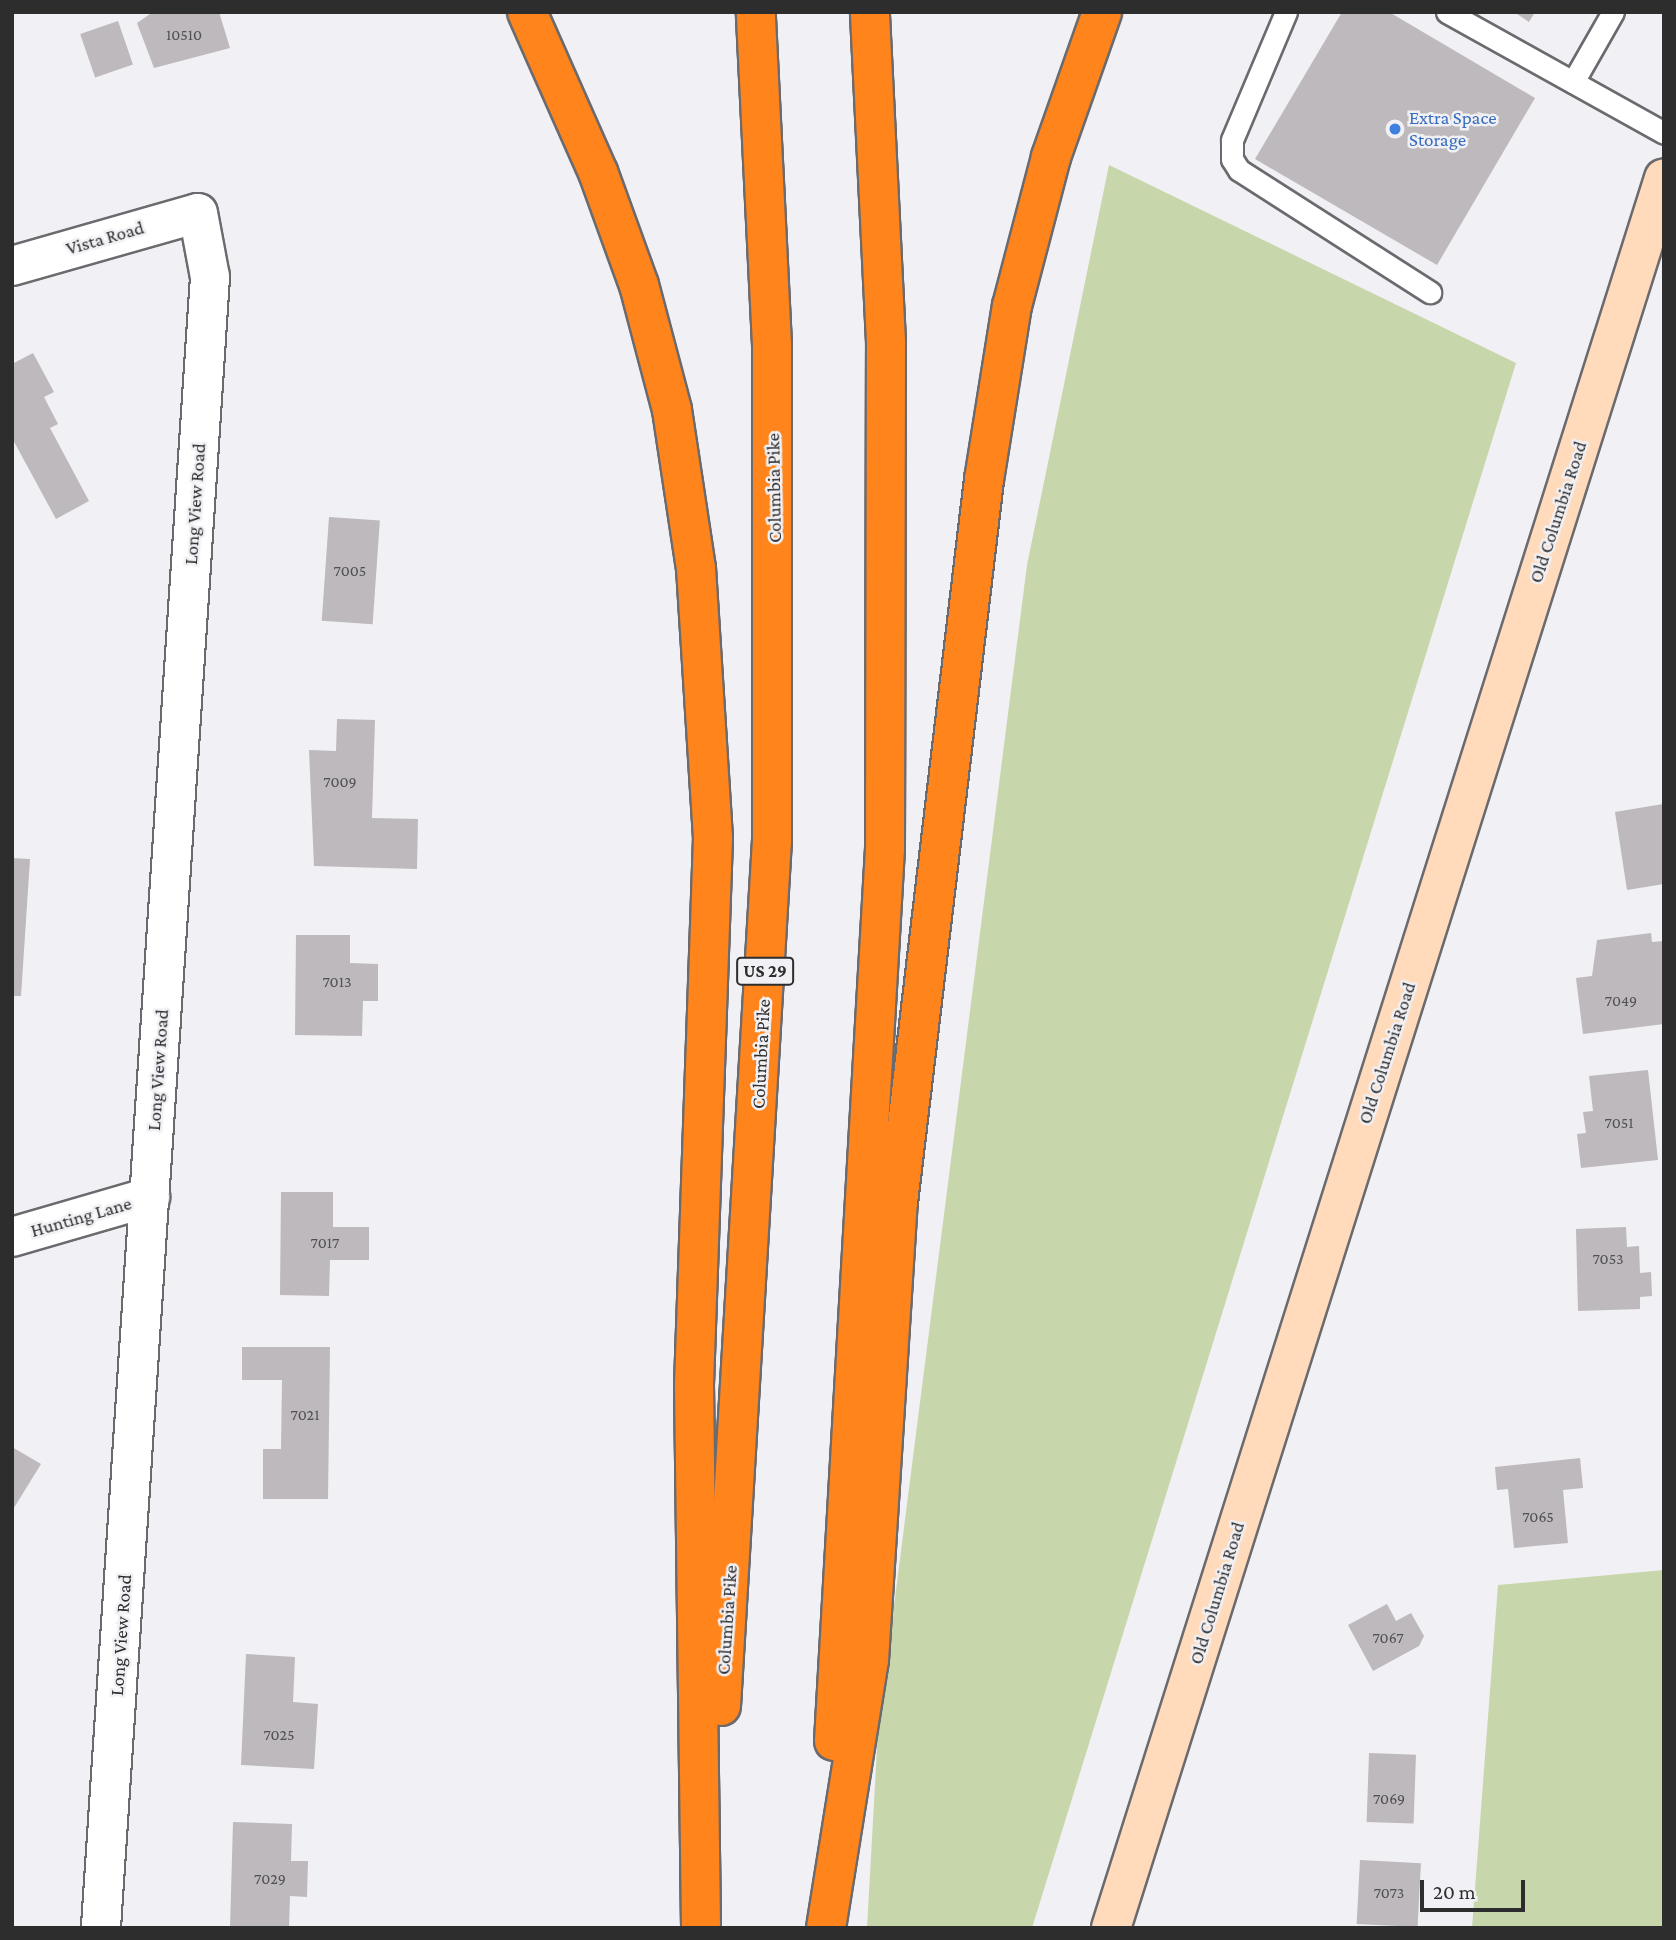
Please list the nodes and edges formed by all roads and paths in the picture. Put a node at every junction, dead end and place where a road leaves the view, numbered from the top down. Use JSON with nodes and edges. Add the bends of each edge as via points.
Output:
{"nodes":[{"id":1,"x":527,"y":12,"type":"edge"},
{"id":2,"x":756,"y":12,"type":"edge"},
{"id":3,"x":870,"y":12,"type":"edge"},
{"id":4,"x":1102,"y":12,"type":"edge"},
{"id":5,"x":1286,"y":12,"type":"edge"},
{"id":6,"x":1447,"y":12,"type":"edge"},
{"id":7,"x":1613,"y":12,"type":"edge"},
{"id":8,"x":1573,"y":82,"type":"junction"},
{"id":9,"x":1664,"y":133,"type":"edge"},
{"id":10,"x":1664,"y":177,"type":"edge"},
{"id":11,"x":198,"y":213,"type":"joint"},
{"id":12,"x":12,"y":266,"type":"edge"},
{"id":13,"x":1430,"y":292,"type":"dead end"},
{"id":14,"x":150,"y":1198,"type":"junction"},
{"id":15,"x":12,"y":1237,"type":"edge"},
{"id":16,"x":101,"y":1928,"type":"edge"},
{"id":17,"x":704,"y":1928,"type":"edge"},
{"id":18,"x":824,"y":1928,"type":"edge"},
{"id":19,"x":1111,"y":1928,"type":"edge"}],
"edges":[{"from":1,"to":17,"type":"highway","via":[[598,172],[639,285],[672,410],[696,568],[713,838],[694,1385]]},
{"from":2,"to":17,"type":"highway","name":"Columbia Pike","number":"US 29","via":[[772,345],[772,841]]},
{"from":3,"to":18,"type":"highway","via":[[886,342],[885,849]]},
{"from":4,"to":18,"type":"highway","via":[[1051,157],[1012,306],[984,480],[898,1202],[869,1660]]},
{"from":5,"to":13,"type":"lane","via":[[1232,140],[1232,159],[1239,170]]},
{"from":6,"to":8,"type":"lane"},
{"from":7,"to":8,"type":"lane"},
{"from":8,"to":9,"type":"lane"},
{"from":10,"to":19,"type":"street","name":"Old Columbia Road"},
{"from":11,"to":12,"type":"street","name":"Vista Road"},
{"from":11,"to":14,"type":"street","name":"Long View Road","via":[[210,277]]},
{"from":14,"to":15,"type":"street","name":"Hunting Lane"},
{"from":14,"to":16,"type":"street","name":"Long View Road"}]}
